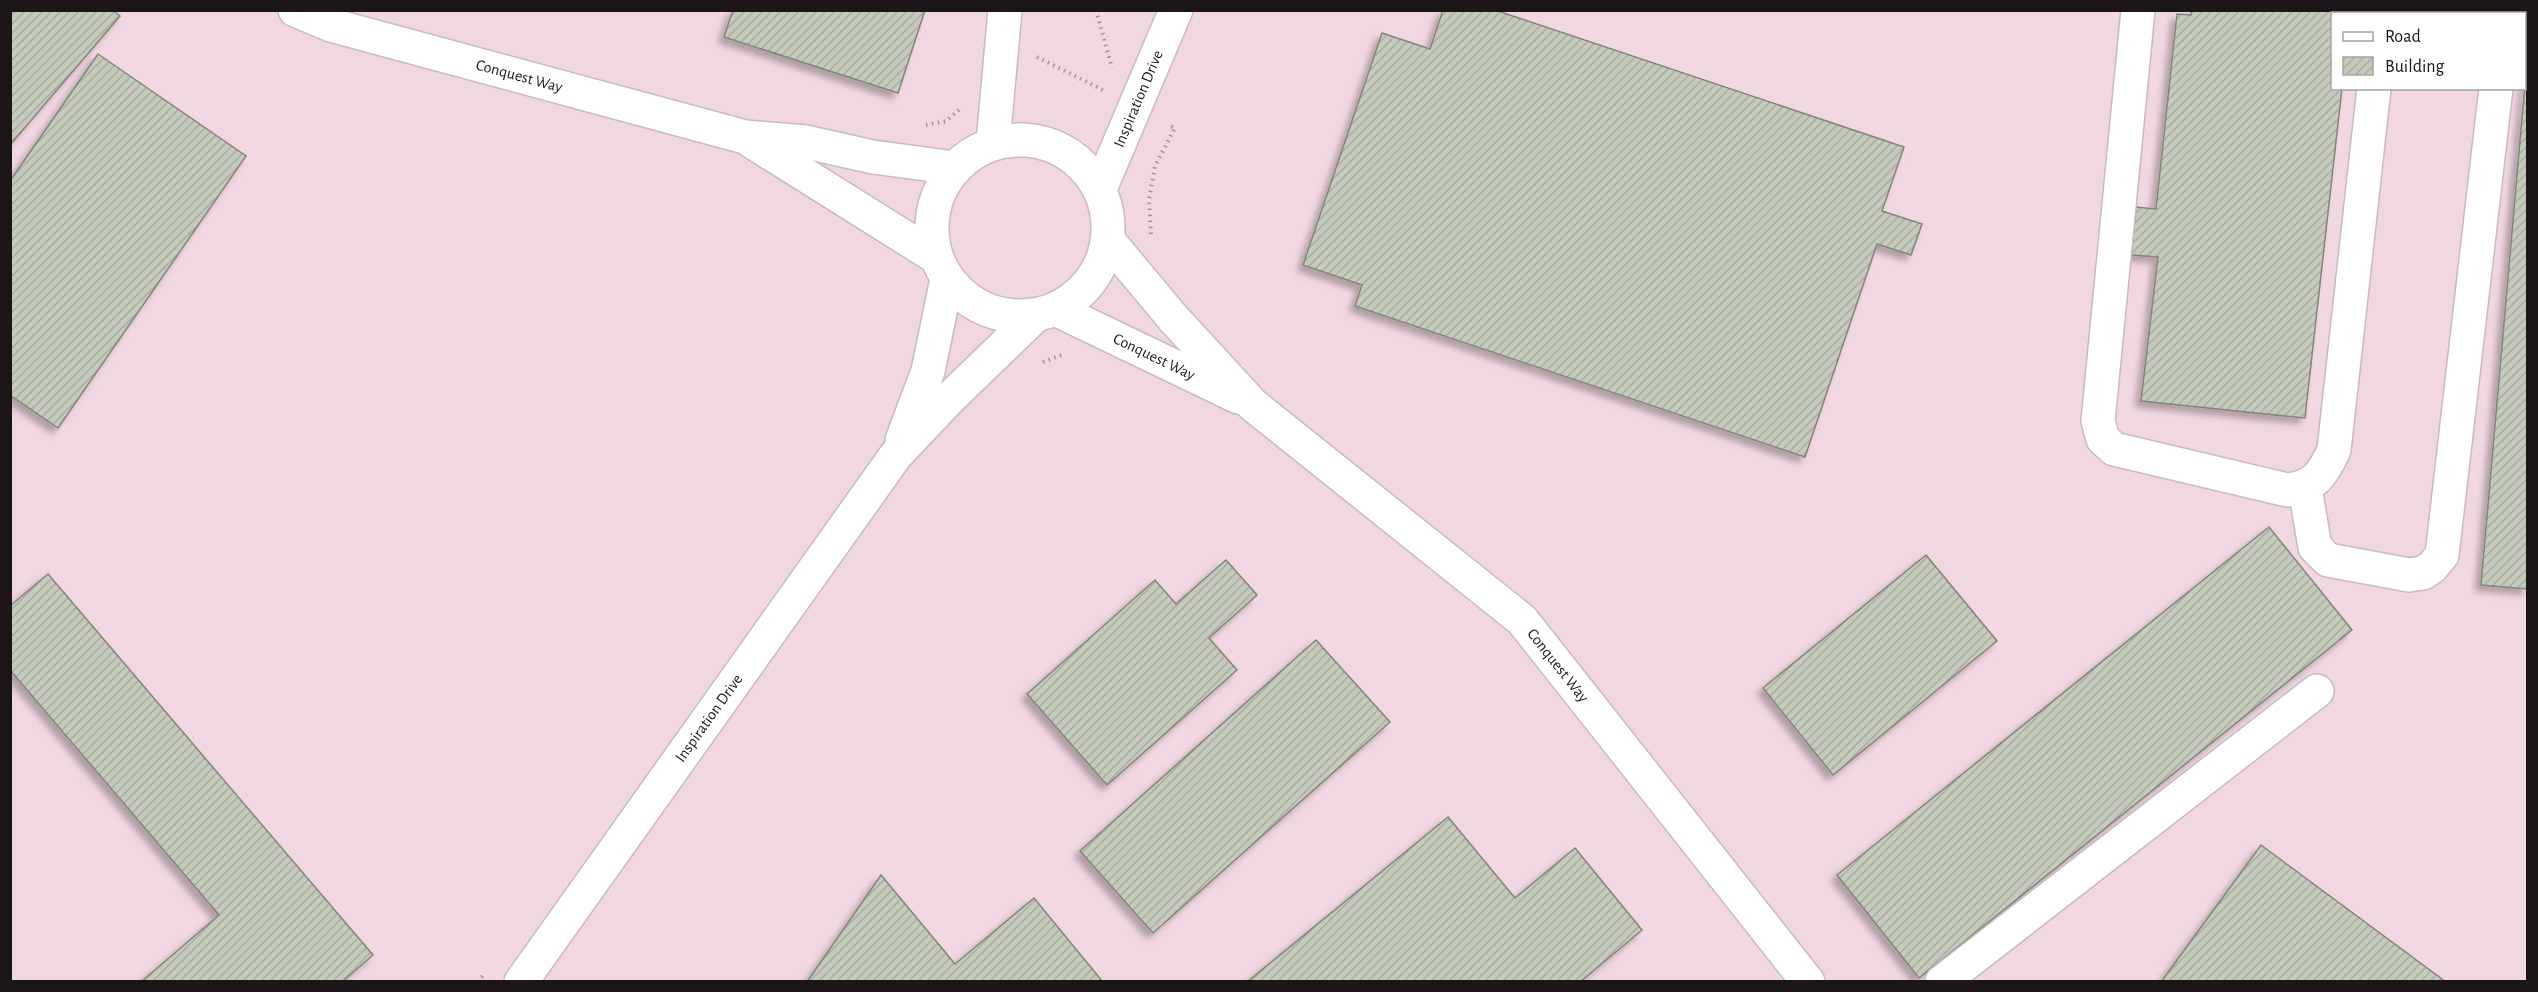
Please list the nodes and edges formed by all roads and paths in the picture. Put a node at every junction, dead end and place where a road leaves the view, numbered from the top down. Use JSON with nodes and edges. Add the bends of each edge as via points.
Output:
{"nodes":[{"id":1,"x":295,"y":10,"type":"edge"},
{"id":2,"x":1005,"y":10,"type":"edge"},
{"id":3,"x":1096,"y":10,"type":"edge"},
{"id":4,"x":1176,"y":10,"type":"edge"},
{"id":5,"x":2138,"y":10,"type":"edge"},
{"id":6,"x":1113,"y":69,"type":"dead end"},
{"id":7,"x":2373,"y":90,"type":"edge"},
{"id":8,"x":2496,"y":90,"type":"edge"},
{"id":9,"x":964,"y":101,"type":"dead end"},
{"id":10,"x":745,"y":137,"type":"junction"},
{"id":11,"x":993,"y":143,"type":"junction"},
{"id":12,"x":902,"y":160,"type":"junction"},
{"id":13,"x":955,"y":168,"type":"junction"},
{"id":14,"x":1100,"y":189,"type":"junction"},
{"id":15,"x":1108,"y":240,"type":"junction"},
{"id":16,"x":941,"y":268,"type":"junction"},
{"id":17,"x":1045,"y":312,"type":"junction"},
{"id":18,"x":1253,"y":405,"type":"junction"},
{"id":19,"x":896,"y":455,"type":"junction"},
{"id":20,"x":2305,"y":488,"type":"junction"},
{"id":21,"x":2317,"y":691,"type":"dead end"},
{"id":22,"x":485,"y":972,"type":"dead end"},
{"id":23,"x":478,"y":981,"type":"edge"},
{"id":24,"x":520,"y":981,"type":"edge"},
{"id":25,"x":1808,"y":981,"type":"edge"},
{"id":26,"x":1942,"y":981,"type":"edge"}],
"edges":[{"from":1,"to":10,"type":"street","name":"Conquest Way","via":[[331,25]]},
{"from":2,"to":11,"type":"street"},
{"from":3,"to":6,"type":"path"},
{"from":4,"to":14,"type":"street","name":"Inspiration Drive"},
{"from":5,"to":20,"type":"street","via":[[2098,421],[2103,439],[2114,449],[2287,490]]},
{"from":7,"to":20,"type":"street","via":[[2334,450],[2324,471]]},
{"from":8,"to":20,"type":"street","via":[[2442,555],[2433,567],[2409,575],[2328,560],[2315,547]]},
{"from":9,"to":12,"type":"path","via":[[946,122],[911,128]]},
{"from":10,"to":12,"type":"street","name":"Conquest Way","via":[[806,142]]},
{"from":10,"to":16,"type":"street","name":"Conquest Way"},
{"from":11,"to":13,"type":"street","via":[[972,153]]},
{"from":11,"to":14,"type":"street","via":[[1018,139],[1044,142],[1067,152],[1086,168]]},
{"from":12,"to":13,"type":"street","name":"Conquest Way"},
{"from":13,"to":16,"type":"street","via":[[941,187],[933,210],[931,234]]},
{"from":14,"to":15,"type":"street","via":[[1108,213]]},
{"from":15,"to":17,"type":"street","via":[[1099,268],[1080,292]]},
{"from":15,"to":18,"type":"street","name":"Conquest Way"},
{"from":16,"to":17,"type":"street","via":[[964,297],[986,310],[1011,316]]},
{"from":16,"to":19,"type":"street","name":"Inspiration Drive","via":[[928,371]]},
{"from":17,"to":18,"type":"street","name":"Conquest Way"},
{"from":17,"to":19,"type":"street","name":"Inspiration Drive","via":[[950,398]]},
{"from":18,"to":25,"type":"street","name":"Conquest Way","via":[[1522,620]]},
{"from":19,"to":24,"type":"street","name":"Inspiration Drive"},
{"from":21,"to":26,"type":"street"},
{"from":22,"to":23,"type":"path"}]}
